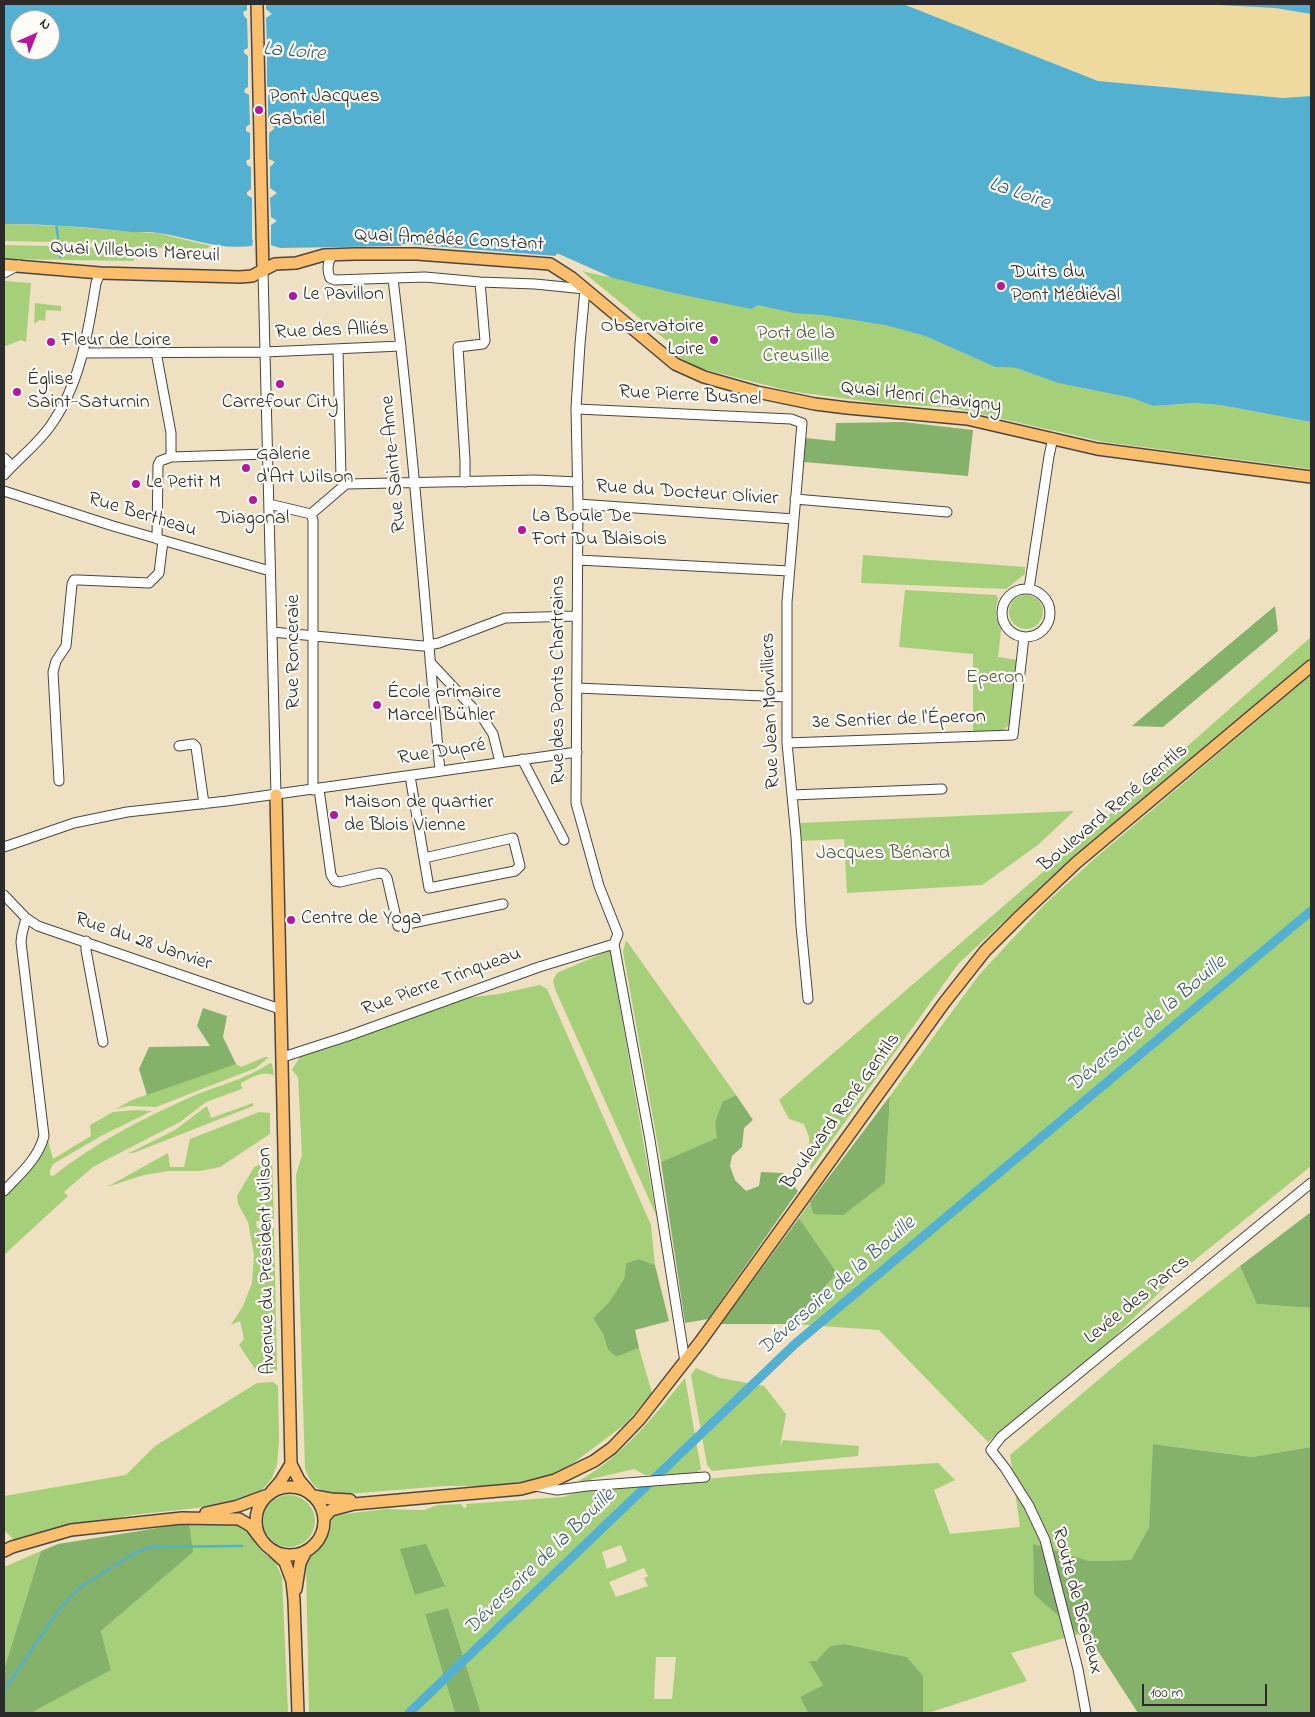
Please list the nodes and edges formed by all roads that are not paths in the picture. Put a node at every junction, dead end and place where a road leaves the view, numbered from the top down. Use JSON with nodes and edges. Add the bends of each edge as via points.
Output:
{"nodes":[{"id":1,"x":257,"y":4,"type":"edge"},
{"id":2,"x":333,"y":255,"type":"junction"},
{"id":3,"x":4,"y":265,"type":"edge"},
{"id":4,"x":19,"y":266,"type":"junction"},
{"id":5,"x":263,"y":271,"type":"junction"},
{"id":6,"x":4,"y":273,"type":"edge"},
{"id":7,"x":100,"y":273,"type":"junction"},
{"id":8,"x":393,"y":279,"type":"junction"},
{"id":9,"x":480,"y":282,"type":"junction"},
{"id":10,"x":585,"y":289,"type":"junction"},
{"id":11,"x":401,"y":346,"type":"junction"},
{"id":12,"x":338,"y":350,"type":"junction"},
{"id":13,"x":84,"y":352,"type":"junction"},
{"id":14,"x":156,"y":352,"type":"junction"},
{"id":15,"x":265,"y":352,"type":"junction"},
{"id":16,"x":577,"y":409,"type":"junction"},
{"id":17,"x":801,"y":422,"type":"joint"},
{"id":18,"x":1053,"y":438,"type":"junction"},
{"id":19,"x":267,"y":454,"type":"junction"},
{"id":20,"x":171,"y":457,"type":"junction"},
{"id":21,"x":4,"y":458,"type":"edge"},
{"id":22,"x":12,"y":466,"type":"junction"},
{"id":23,"x":4,"y":475,"type":"edge"},
{"id":24,"x":1311,"y":477,"type":"edge"},
{"id":25,"x":415,"y":482,"type":"junction"},
{"id":26,"x":465,"y":482,"type":"junction"},
{"id":27,"x":578,"y":482,"type":"junction"},
{"id":28,"x":346,"y":484,"type":"junction"},
{"id":29,"x":4,"y":491,"type":"edge"},
{"id":30,"x":795,"y":499,"type":"junction"},
{"id":31,"x":269,"y":504,"type":"junction"},
{"id":32,"x":578,"y":504,"type":"junction"},
{"id":33,"x":947,"y":512,"type":"dead end"},
{"id":34,"x":311,"y":514,"type":"junction"},
{"id":35,"x":794,"y":519,"type":"junction"},
{"id":36,"x":160,"y":540,"type":"junction"},
{"id":37,"x":578,"y":560,"type":"junction"},
{"id":38,"x":270,"y":571,"type":"junction"},
{"id":39,"x":789,"y":571,"type":"junction"},
{"id":40,"x":1030,"y":589,"type":"junction"},
{"id":41,"x":577,"y":616,"type":"junction"},
{"id":42,"x":272,"y":632,"type":"junction"},
{"id":43,"x":312,"y":636,"type":"junction"},
{"id":44,"x":1024,"y":637,"type":"junction"},
{"id":45,"x":429,"y":645,"type":"junction"},
{"id":46,"x":430,"y":662,"type":"junction"},
{"id":47,"x":1311,"y":666,"type":"edge"},
{"id":48,"x":577,"y":688,"type":"junction"},
{"id":49,"x":787,"y":697,"type":"junction"},
{"id":50,"x":787,"y":743,"type":"junction"},
{"id":51,"x":179,"y":746,"type":"dead end"},
{"id":52,"x":577,"y":752,"type":"junction"},
{"id":53,"x":522,"y":759,"type":"junction"},
{"id":54,"x":500,"y":762,"type":"junction"},
{"id":55,"x":440,"y":771,"type":"junction"},
{"id":56,"x":410,"y":776,"type":"junction"},
{"id":57,"x":59,"y":781,"type":"dead end"},
{"id":58,"x":942,"y":789,"type":"dead end"},
{"id":59,"x":316,"y":790,"type":"junction"},
{"id":60,"x":276,"y":795,"type":"junction"},
{"id":61,"x":792,"y":795,"type":"junction"},
{"id":62,"x":204,"y":804,"type":"junction"},
{"id":63,"x":564,"y":840,"type":"dead end"},
{"id":64,"x":4,"y":846,"type":"edge"},
{"id":65,"x":424,"y":858,"type":"junction"},
{"id":66,"x":4,"y":896,"type":"edge"},
{"id":67,"x":503,"y":904,"type":"dead end"},
{"id":68,"x":26,"y":918,"type":"junction"},
{"id":69,"x":86,"y":942,"type":"junction"},
{"id":70,"x":614,"y":944,"type":"junction"},
{"id":71,"x":808,"y":999,"type":"dead end"},
{"id":72,"x":280,"y":1009,"type":"junction"},
{"id":73,"x":103,"y":1042,"type":"dead end"},
{"id":74,"x":283,"y":1057,"type":"junction"},
{"id":75,"x":1311,"y":1183,"type":"edge"},
{"id":76,"x":4,"y":1191,"type":"edge"},
{"id":77,"x":686,"y":1362,"type":"junction"},
{"id":78,"x":991,"y":1450,"type":"joint"},
{"id":79,"x":291,"y":1464,"type":"junction"},
{"id":80,"x":705,"y":1477,"type":"dead end"},
{"id":81,"x":536,"y":1486,"type":"junction"},
{"id":82,"x":269,"y":1493,"type":"junction"},
{"id":83,"x":312,"y":1494,"type":"junction"},
{"id":84,"x":382,"y":1500,"type":"junction"},
{"id":85,"x":182,"y":1518,"type":"junction"},
{"id":86,"x":324,"y":1518,"type":"junction"},
{"id":87,"x":260,"y":1538,"type":"junction"},
{"id":88,"x":272,"y":1550,"type":"junction"},
{"id":89,"x":4,"y":1551,"type":"edge"},
{"id":90,"x":306,"y":1551,"type":"junction"},
{"id":91,"x":294,"y":1600,"type":"junction"},
{"id":92,"x":298,"y":1713,"type":"edge"},
{"id":93,"x":1086,"y":1713,"type":"edge"}],
"edges":[{"from":1,"to":5,"type":"main road"},
{"from":2,"to":5,"type":"main road","name":"Quai Amédée Constant","via":[[275,264]]},
{"from":2,"to":8,"type":"street","via":[[328,262],[330,278]]},
{"from":2,"to":10,"type":"main road","name":"Quai Amédée Constant","via":[[417,254],[550,264]]},
{"from":3,"to":4,"type":"main road","name":"Quai Villebois Mareuil"},
{"from":4,"to":6,"type":"street"},
{"from":4,"to":7,"type":"main road","name":"Quai Villebois Mareuil"},
{"from":5,"to":7,"type":"main road","name":"Quai Villebois Mareuil","via":[[240,277]]},
{"from":5,"to":15,"type":"street"},
{"from":7,"to":13,"type":"street"},
{"from":8,"to":9,"type":"street","via":[[425,277]]},
{"from":8,"to":11,"type":"street","name":"Rue Sainte-Anne"},
{"from":9,"to":10,"type":"street"},
{"from":9,"to":26,"type":"street","via":[[485,340],[483,344],[458,347]]},
{"from":10,"to":16,"type":"street","name":"Rue des Ponts Chartrains"},
{"from":10,"to":18,"type":"main road","name":"Quai Henri Chavigny","via":[[675,364],[704,377],[815,404],[966,418]]},
{"from":11,"to":12,"type":"street","name":"Rue des Alliés"},
{"from":11,"to":25,"type":"street","name":"Rue Sainte-Anne"},
{"from":12,"to":15,"type":"street","name":"Rue des Alliés"},
{"from":12,"to":28,"type":"street","via":[[341,478]]},
{"from":13,"to":14,"type":"street","name":"Rue des Alliés"},
{"from":13,"to":22,"type":"street","via":[[66,400],[51,426]]},
{"from":14,"to":15,"type":"street","name":"Rue des Alliés"},
{"from":14,"to":20,"type":"street","via":[[171,433]]},
{"from":15,"to":19,"type":"street"},
{"from":16,"to":17,"type":"street","name":"Rue Pierre Busnel"},
{"from":16,"to":27,"type":"street","name":"Rue des Ponts Chartrains"},
{"from":17,"to":30,"type":"street","name":"Rue Jean Morvilliers"},
{"from":18,"to":24,"type":"main road","name":"Quai Henri Chavigny","via":[[1120,452]]},
{"from":18,"to":40,"type":"street"},
{"from":19,"to":20,"type":"street"},
{"from":19,"to":31,"type":"street"},
{"from":20,"to":36,"type":"street","via":[[158,465]]},
{"from":21,"to":22,"type":"street"},
{"from":22,"to":23,"type":"street"},
{"from":25,"to":26,"type":"street"},
{"from":25,"to":28,"type":"street"},
{"from":25,"to":45,"type":"street","name":"Rue Sainte-Anne"},
{"from":26,"to":27,"type":"street"},
{"from":27,"to":32,"type":"street","name":"Rue des Ponts Chartrains"},
{"from":28,"to":34,"type":"street"},
{"from":29,"to":36,"type":"street","name":"Rue Bertheau"},
{"from":30,"to":33,"type":"street"},
{"from":30,"to":35,"type":"street","name":"Rue Jean Morvilliers"},
{"from":31,"to":34,"type":"street"},
{"from":31,"to":38,"type":"street"},
{"from":32,"to":35,"type":"street","name":"Rue du Docteur Olivier"},
{"from":32,"to":37,"type":"street","name":"Rue des Ponts Chartrains"},
{"from":34,"to":43,"type":"street","name":"Rue Ronceraie"},
{"from":35,"to":39,"type":"street","name":"Rue Jean Morvilliers"},
{"from":36,"to":38,"type":"street","name":"Rue Bertheau"},
{"from":36,"to":57,"type":"street","via":[[159,573],[149,583],[79,580],[71,586],[66,646],[53,672]]},
{"from":37,"to":39,"type":"street"},
{"from":37,"to":41,"type":"street","name":"Rue des Ponts Chartrains"},
{"from":38,"to":42,"type":"street"},
{"from":39,"to":49,"type":"street","name":"Rue Jean Morvilliers","via":[[786,602]]},
{"from":40,"to":44,"type":"street","via":[[1044,597],[1050,612],[1049,620],[1039,632]]},
{"from":40,"to":44,"type":"street","via":[[1009,596],[1002,610],[1005,625]]},
{"from":41,"to":45,"type":"street","via":[[505,618]]},
{"from":41,"to":48,"type":"street","name":"Rue des Ponts Chartrains"},
{"from":42,"to":43,"type":"street"},
{"from":42,"to":60,"type":"street"},
{"from":43,"to":45,"type":"street"},
{"from":43,"to":59,"type":"street","name":"Rue Ronceraie"},
{"from":44,"to":50,"type":"street","name":"3e Sentier de l'Éperon","via":[[1013,735]]},
{"from":45,"to":46,"type":"street","name":"Rue Sainte-Anne"},
{"from":46,"to":54,"type":"street","via":[[484,720],[493,734]]},
{"from":46,"to":55,"type":"street","name":"Rue Sainte-Anne"},
{"from":47,"to":77,"type":"main road","name":"Boulevard René Gentils","via":[[1076,863],[985,951],[944,1002]]},
{"from":48,"to":49,"type":"street"},
{"from":48,"to":52,"type":"street","name":"Rue des Ponts Chartrains"},
{"from":49,"to":50,"type":"street","name":"Rue Jean Morvilliers"},
{"from":50,"to":61,"type":"street","name":"Rue Jean Morvilliers"},
{"from":51,"to":62,"type":"street","via":[[193,744],[196,747]]},
{"from":52,"to":53,"type":"street","name":"Rue Dupré"},
{"from":52,"to":70,"type":"street","name":"Rue des Ponts Chartrains","via":[[576,803],[599,886],[618,934]]},
{"from":53,"to":54,"type":"street","name":"Rue Dupré"},
{"from":53,"to":63,"type":"street"},
{"from":54,"to":55,"type":"street","name":"Rue Dupré"},
{"from":55,"to":56,"type":"street","name":"Rue Dupré"},
{"from":56,"to":59,"type":"street","name":"Rue Dupré"},
{"from":56,"to":65,"type":"street"},
{"from":58,"to":61,"type":"street"},
{"from":59,"to":60,"type":"street","name":"Rue Dupré"},
{"from":59,"to":67,"type":"street","name":"Rue Ronceraie","via":[[331,875],[340,882],[384,874],[398,926]]},
{"from":60,"to":62,"type":"street","name":"Rue Dupré"},
{"from":60,"to":72,"type":"main road","name":"Avenue du Président Wilson"},
{"from":61,"to":71,"type":"street","name":"Rue Jean Morvilliers"},
{"from":62,"to":64,"type":"street","name":"Rue Dupré","via":[[91,819]]},
{"from":65,"to":65,"type":"street","via":[[429,888],[515,871],[520,866],[513,838]]},
{"from":66,"to":68,"type":"street","name":"Rue du 28 Janvier"},
{"from":68,"to":69,"type":"street","name":"Rue du 28 Janvier","via":[[44,928]]},
{"from":68,"to":76,"type":"street","via":[[21,942],[44,1136],[31,1162]]},
{"from":69,"to":72,"type":"street","name":"Rue du 28 Janvier"},
{"from":69,"to":73,"type":"street"},
{"from":70,"to":74,"type":"street","name":"Rue Pierre Trinqueau","via":[[520,973]]},
{"from":70,"to":77,"type":"street","name":"Rue des Ponts Chartrains"},
{"from":72,"to":74,"type":"main road","name":"Avenue du Président Wilson"},
{"from":74,"to":79,"type":"main road","name":"Avenue du Président Wilson"},
{"from":75,"to":78,"type":"street","name":"Levée des Parcs","via":[[1001,1437]]},
{"from":77,"to":81,"type":"main road","name":"Boulevard René Gentils","via":[[612,1448],[576,1471]]},
{"from":78,"to":93,"type":"street","name":"Route de Bracieux","via":[[1029,1506],[1045,1540]]},
{"from":79,"to":82,"type":"main road"},
{"from":79,"to":83,"type":"main road","name":"Avenue du Président Wilson","via":[[299,1480]]},
{"from":80,"to":81,"type":"street","via":[[557,1490]]},
{"from":81,"to":84,"type":"main road","name":"Boulevard René Gentils"},
{"from":82,"to":83,"type":"main road","via":[[285,1486],[295,1486]]},
{"from":82,"to":85,"type":"main road","via":[[238,1506]]},
{"from":82,"to":87,"type":"main road","via":[[256,1512]]},
{"from":83,"to":84,"type":"main road","name":"Boulevard René Gentils","via":[[331,1500]]},
{"from":83,"to":86,"type":"main road","via":[[320,1504]]},
{"from":84,"to":86,"type":"main road","name":"Boulevard René Gentils","via":[[340,1506]]},
{"from":85,"to":87,"type":"main road","via":[[239,1519]]},
{"from":85,"to":89,"type":"main road","via":[[71,1530]]},
{"from":86,"to":90,"type":"main road","via":[[320,1537]]},
{"from":87,"to":88,"type":"main road"},
{"from":88,"to":90,"type":"main road","via":[[287,1555]]},
{"from":88,"to":91,"type":"main road","via":[[285,1562]]},
{"from":90,"to":91,"type":"main road","via":[[300,1563]]},
{"from":91,"to":92,"type":"main road"}]}
